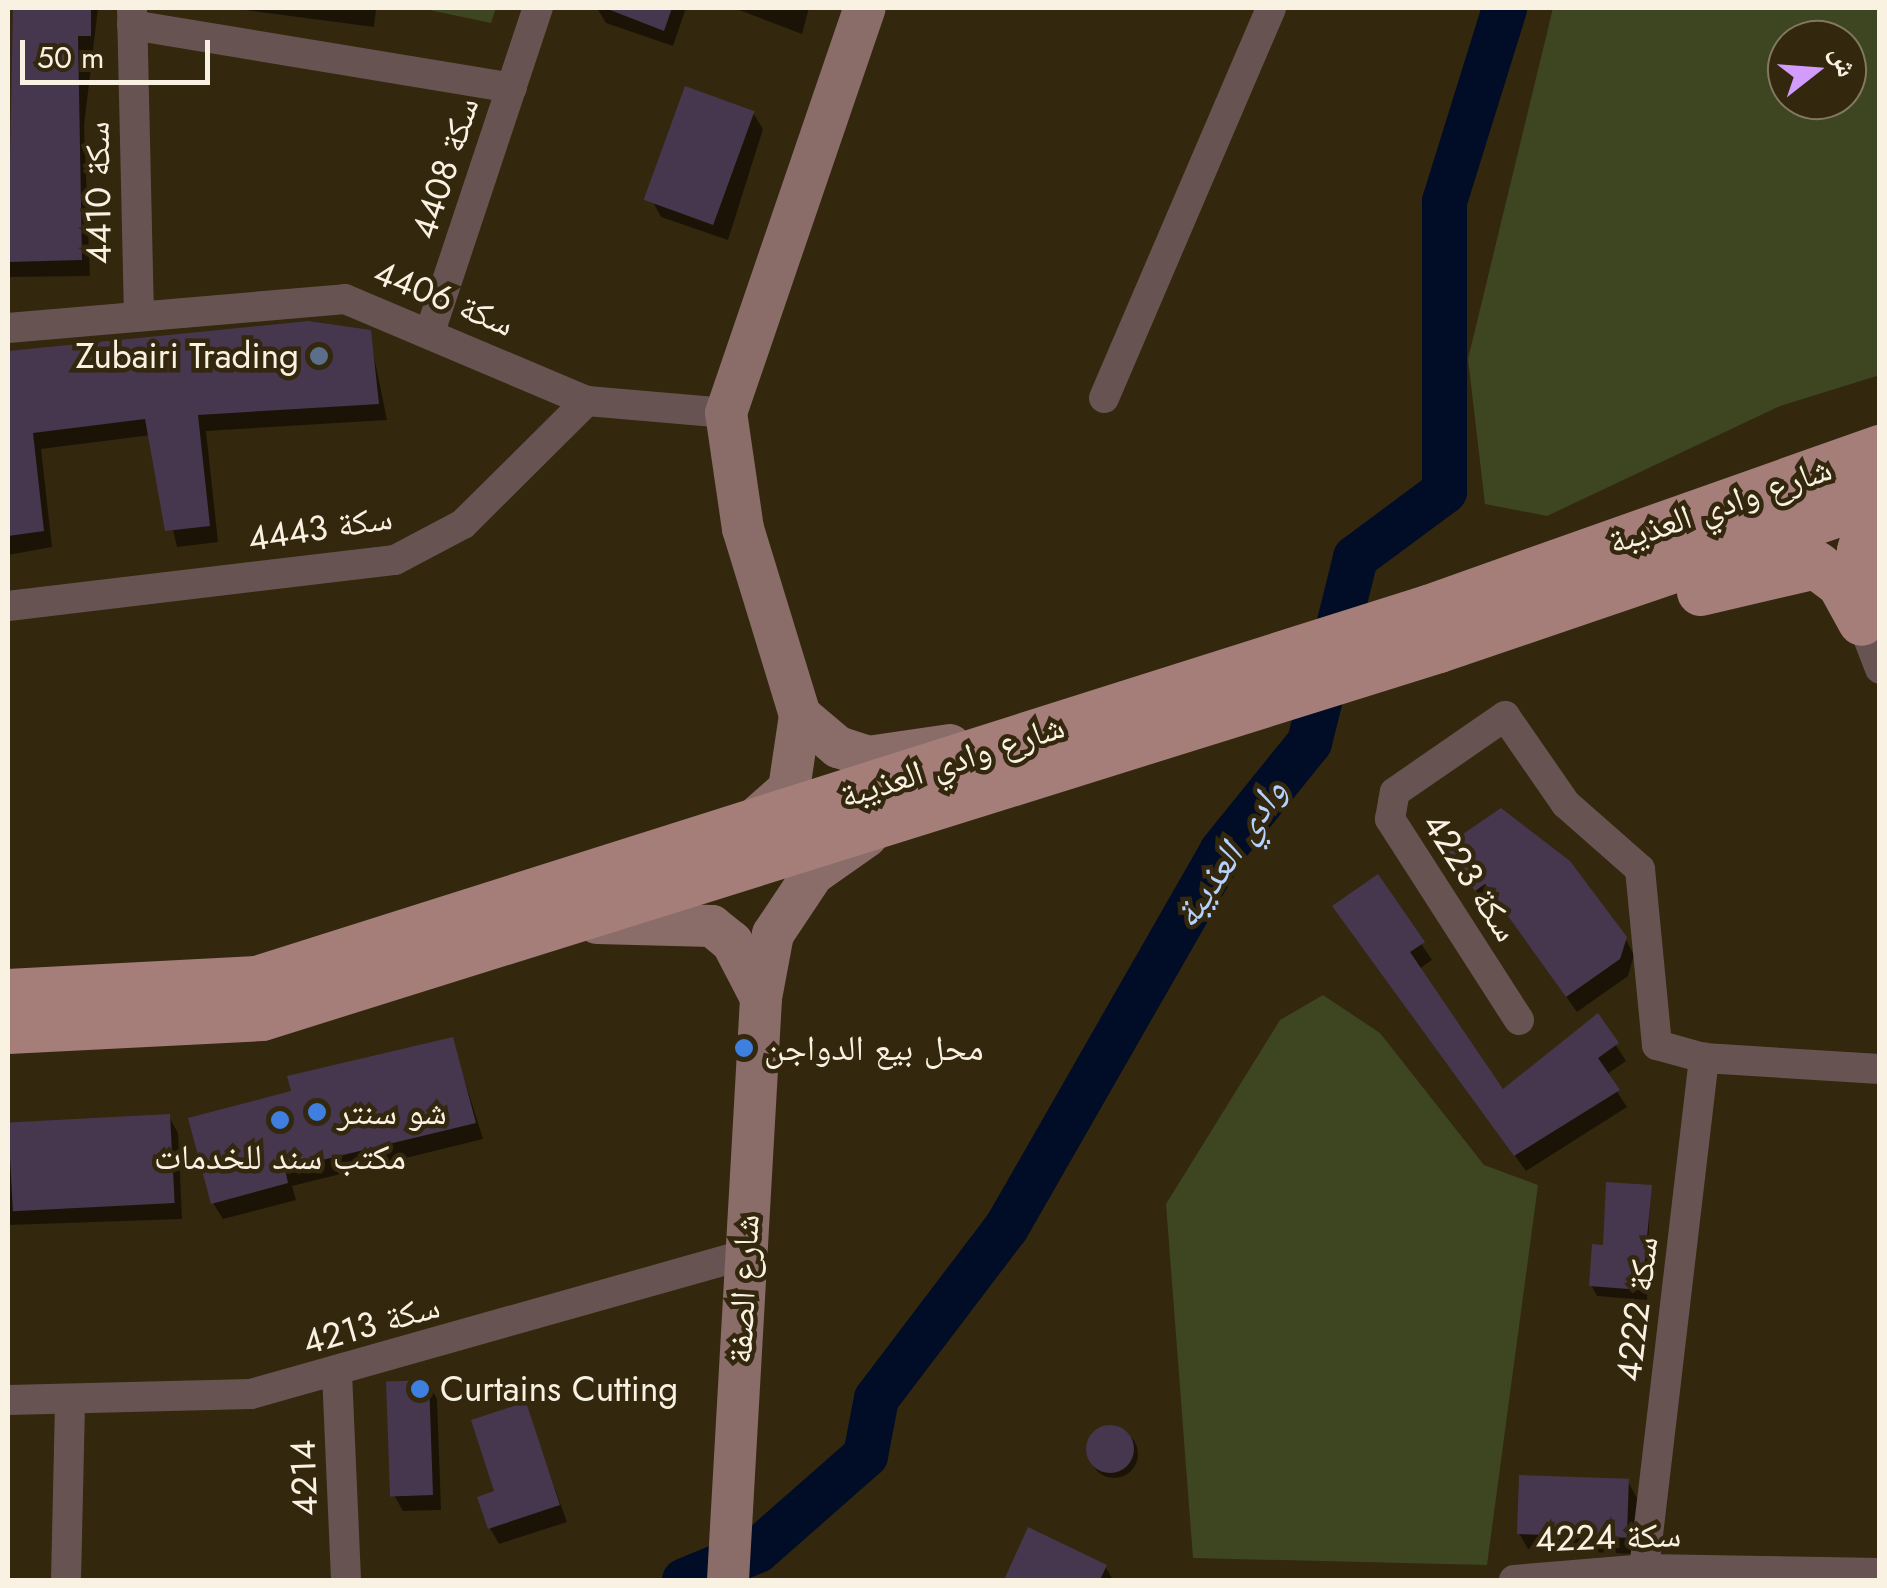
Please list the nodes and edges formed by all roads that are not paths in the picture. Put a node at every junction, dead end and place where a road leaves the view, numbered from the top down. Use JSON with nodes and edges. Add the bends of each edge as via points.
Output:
{"nodes":[{"id":1,"x":538,"y":8,"type":"edge"},
{"id":2,"x":865,"y":8,"type":"edge"},
{"id":3,"x":1271,"y":8,"type":"edge"},
{"id":4,"x":132,"y":16,"type":"edge"},
{"id":5,"x":512,"y":88,"type":"junction"},
{"id":6,"x":139,"y":316,"type":"junction"},
{"id":7,"x":8,"y":328,"type":"edge"},
{"id":8,"x":431,"y":329,"type":"junction"},
{"id":9,"x":1104,"y":398,"type":"dead end"},
{"id":10,"x":587,"y":400,"type":"junction"},
{"id":11,"x":726,"y":413,"type":"junction"},
{"id":12,"x":1880,"y":449,"type":"edge"},
{"id":13,"x":1877,"y":500,"type":"edge"},
{"id":14,"x":1586,"y":600,"type":"junction"},
{"id":15,"x":8,"y":606,"type":"edge"},
{"id":16,"x":1862,"y":622,"type":"junction"},
{"id":17,"x":1433,"y":629,"type":"junction"},
{"id":18,"x":1880,"y":668,"type":"edge"},
{"id":19,"x":800,"y":715,"type":"junction"},
{"id":20,"x":1058,"y":747,"type":"junction"},
{"id":21,"x":885,"y":826,"type":"junction"},
{"id":22,"x":743,"y":830,"type":"junction"},
{"id":23,"x":570,"y":926,"type":"junction"},
{"id":24,"x":8,"y":993,"type":"edge"},
{"id":25,"x":761,"y":998,"type":"junction"},
{"id":26,"x":1520,"y":1020,"type":"dead end"},
{"id":27,"x":8,"y":1030,"type":"edge"},
{"id":28,"x":1704,"y":1058,"type":"junction"},
{"id":29,"x":1880,"y":1069,"type":"edge"},
{"id":30,"x":744,"y":1256,"type":"junction"},
{"id":31,"x":337,"y":1373,"type":"junction"},
{"id":32,"x":8,"y":1400,"type":"edge"},
{"id":33,"x":70,"y":1400,"type":"junction"},
{"id":34,"x":1644,"y":1569,"type":"junction"},
{"id":35,"x":1879,"y":1570,"type":"edge"},
{"id":36,"x":1704,"y":1576,"type":"edge"},
{"id":37,"x":66,"y":1580,"type":"edge"},
{"id":38,"x":346,"y":1580,"type":"edge"},
{"id":39,"x":728,"y":1580,"type":"edge"},
{"id":40,"x":1514,"y":1580,"type":"edge"},
{"id":41,"x":1878,"y":1580,"type":"edge"}],
"edges":[{"from":1,"to":5,"type":"street","name":"سكة 4408"},
{"from":2,"to":11,"type":"street"},
{"from":3,"to":9,"type":"street"},
{"from":4,"to":5,"type":"street","name":"سكة 4408"},
{"from":4,"to":6,"type":"street","name":"سكة 4410"},
{"from":5,"to":8,"type":"street","name":"سكة 4408"},
{"from":6,"to":7,"type":"street","name":"سكة 4406"},
{"from":6,"to":8,"type":"street","name":"سكة 4406","via":[[345,298]]},
{"from":8,"to":10,"type":"street","name":"سكة 4406"},
{"from":10,"to":11,"type":"street","name":"سكة 4406"},
{"from":10,"to":15,"type":"street","name":"سكة 4443","via":[[463,524],[395,560]]},
{"from":11,"to":19,"type":"street","via":[[743,529]]},
{"from":12,"to":17,"type":"main road","name":"شارع وادي العذيبة"},
{"from":13,"to":14,"type":"main road","name":"شارع وادي العذيبة"},
{"from":13,"to":16,"type":"main road","via":[[1861,551]]},
{"from":14,"to":16,"type":"main road","via":[[1652,607],[1816,565],[1841,584]]},
{"from":14,"to":17,"type":"main road","name":"شارع وادي العذيبة"},
{"from":16,"to":18,"type":"street"},
{"from":17,"to":20,"type":"main road","name":"شارع وادي العذيبة"},
{"from":19,"to":20,"type":"street","via":[[838,748],[868,757]]},
{"from":19,"to":22,"type":"street","via":[[789,789]]},
{"from":20,"to":21,"type":"main road","name":"شارع وادي العذيبة"},
{"from":20,"to":22,"type":"main road","name":"شارع وادي العذيبة"},
{"from":21,"to":23,"type":"main road","name":"شارع وادي العذيبة"},
{"from":21,"to":25,"type":"street","name":"شارع الصفة","via":[[789,900]]},
{"from":22,"to":24,"type":"main road","name":"شارع وادي العذيبة","via":[[257,980]]},
{"from":23,"to":25,"type":"street","name":"شارع الصفة","via":[[712,926],[738,951]]},
{"from":23,"to":27,"type":"main road","name":"شارع وادي العذيبة","via":[[262,1017]]},
{"from":25,"to":30,"type":"street","name":"شارع الصفة"},
{"from":26,"to":28,"type":"street","name":"سكة 4223","via":[[1390,819],[1395,792],[1505,716],[1566,804],[1640,868],[1652,1036],[1661,1048]]},
{"from":28,"to":29,"type":"street","name":"سكة 4223"},
{"from":28,"to":34,"type":"street","name":"سكة 4222"},
{"from":30,"to":31,"type":"street","name":"سكة 4213"},
{"from":30,"to":39,"type":"street","name":"شارع الصفة"},
{"from":31,"to":33,"type":"street","name":"سكة 4213","via":[[251,1394]]},
{"from":31,"to":38,"type":"street","name":"4214"},
{"from":32,"to":33,"type":"street","name":"سكة 4213"},
{"from":33,"to":37,"type":"street"},
{"from":34,"to":36,"type":"street","name":"سكة 4224"},
{"from":34,"to":40,"type":"street","name":"سكة 4224"},
{"from":35,"to":36,"type":"street","name":"سكة 4224"},
{"from":35,"to":41,"type":"street"}]}
